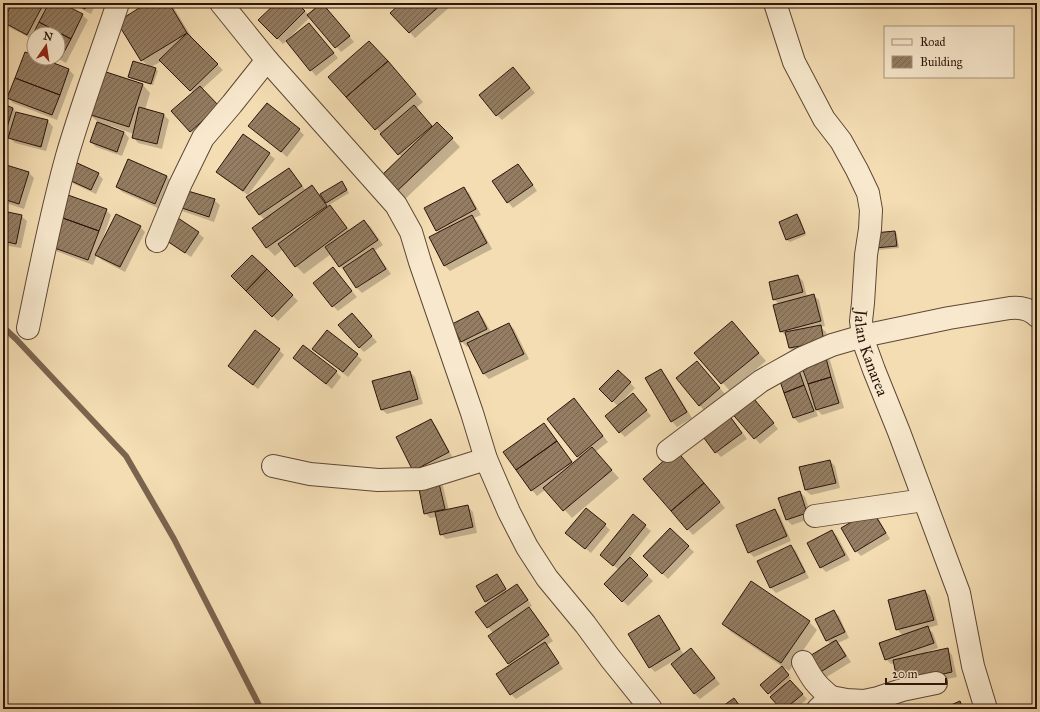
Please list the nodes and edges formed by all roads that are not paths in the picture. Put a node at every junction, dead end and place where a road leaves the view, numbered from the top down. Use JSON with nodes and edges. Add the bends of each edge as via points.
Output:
{"nodes":[{"id":1,"x":118,"y":3,"type":"edge"},
{"id":2,"x":221,"y":3,"type":"edge"},
{"id":3,"x":775,"y":3,"type":"edge"},
{"id":4,"x":267,"y":60,"type":"junction"},
{"id":5,"x":157,"y":241,"type":"dead end"},
{"id":6,"x":1037,"y":316,"type":"edge"},
{"id":7,"x":28,"y":328,"type":"dead end"},
{"id":8,"x":864,"y":336,"type":"junction"},
{"id":9,"x":668,"y":451,"type":"dead end"},
{"id":10,"x":486,"y":459,"type":"junction"},
{"id":11,"x":273,"y":466,"type":"dead end"},
{"id":12,"x":924,"y":500,"type":"junction"},
{"id":13,"x":815,"y":516,"type":"dead end"},
{"id":14,"x":803,"y":662,"type":"dead end"},
{"id":15,"x":936,"y":683,"type":"dead end"},
{"id":16,"x":825,"y":703,"type":"edge"},
{"id":17,"x":651,"y":709,"type":"edge"},
{"id":18,"x":986,"y":709,"type":"edge"}],
"edges":[{"from":1,"to":7,"type":"street","via":[[67,156],[44,248]]},
{"from":2,"to":4,"type":"street"},
{"from":3,"to":8,"type":"street","name":"Jalan Kanarea","via":[[798,68],[824,119],[841,141],[868,193],[871,210],[861,321]]},
{"from":4,"to":5,"type":"street","via":[[203,138]]},
{"from":4,"to":10,"type":"street","via":[[396,206],[411,232]]},
{"from":6,"to":8,"type":"street","via":[[1032,311],[1018,307]]},
{"from":8,"to":9,"type":"street","via":[[832,345],[802,358],[761,381]]},
{"from":8,"to":12,"type":"street","name":"Jalan Kanarea","via":[[874,370]]},
{"from":10,"to":11,"type":"street","via":[[422,479],[378,480],[310,474]]},
{"from":10,"to":17,"type":"street","via":[[509,512],[547,578]]},
{"from":12,"to":13,"type":"street"},
{"from":12,"to":18,"type":"street","name":"Jalan Kanarea","via":[[959,593],[973,666]]},
{"from":14,"to":16,"type":"street","via":[[821,689]]},
{"from":15,"to":16,"type":"street","via":[[864,701]]}]}
